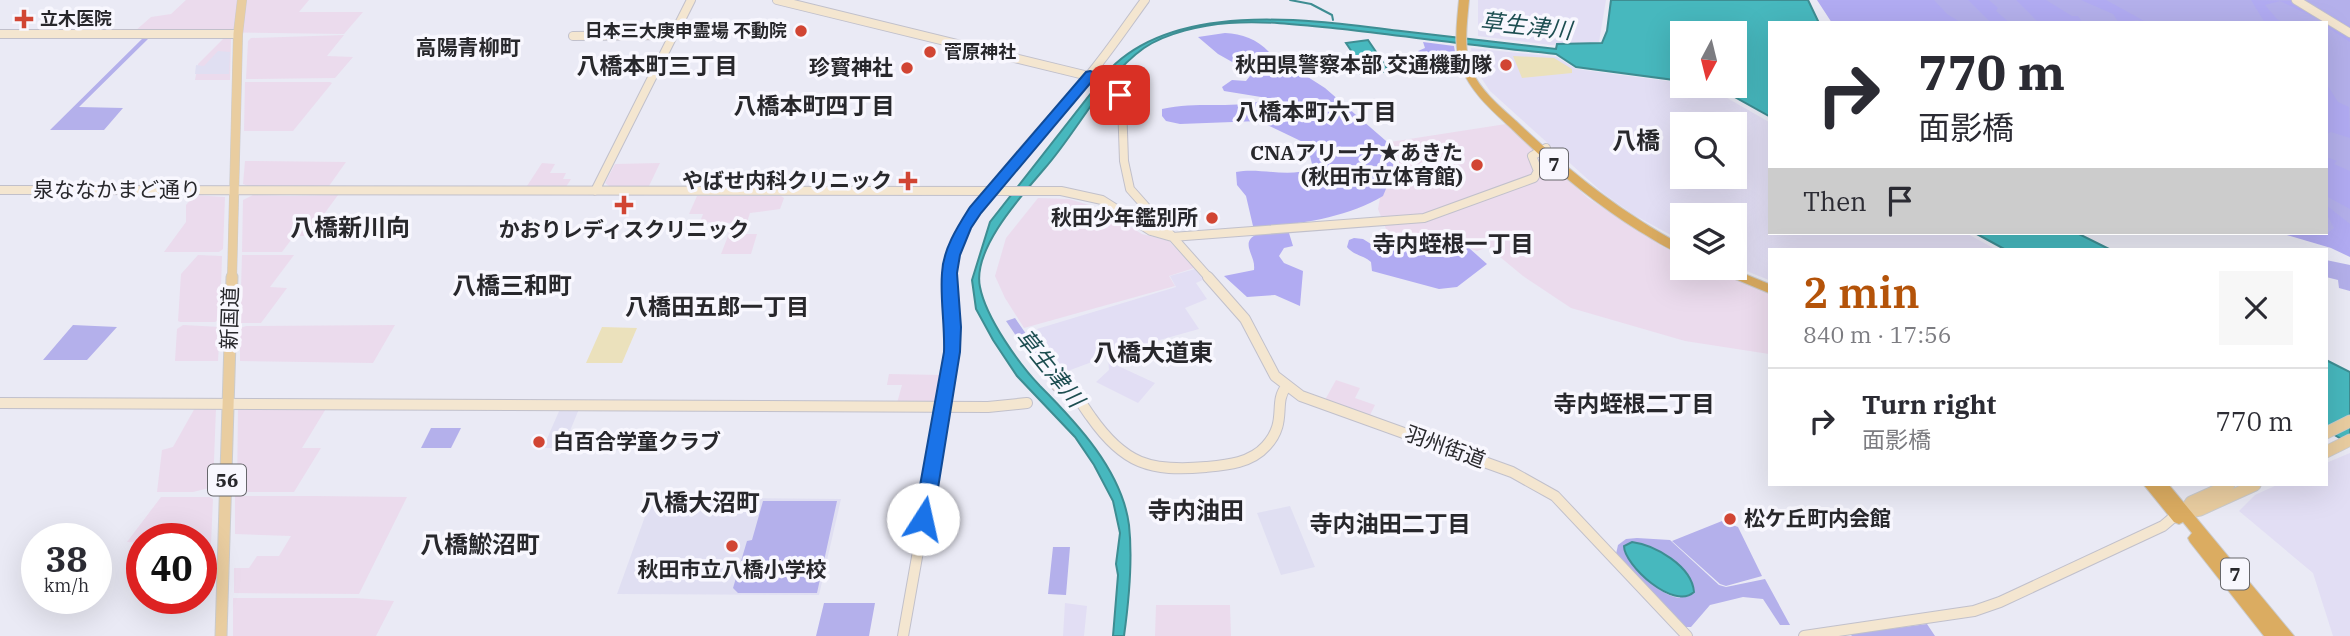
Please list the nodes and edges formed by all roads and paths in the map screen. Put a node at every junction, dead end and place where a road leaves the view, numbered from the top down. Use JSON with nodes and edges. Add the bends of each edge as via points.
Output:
{"nodes":[{"id":1,"x":242,"y":0,"type":"edge"},
{"id":2,"x":691,"y":0,"type":"edge"},
{"id":3,"x":777,"y":0,"type":"edge"},
{"id":4,"x":1144,"y":0,"type":"edge"},
{"id":5,"x":1464,"y":0,"type":"edge"},
{"id":6,"x":1470,"y":0,"type":"edge"},
{"id":7,"x":2296,"y":0,"type":"edge"},
{"id":8,"x":2350,"y":33,"type":"edge"},
{"id":9,"x":0,"y":34,"type":"edge"},
{"id":10,"x":238,"y":34,"type":"junction"},
{"id":11,"x":672,"y":35,"type":"junction"},
{"id":12,"x":573,"y":36,"type":"dead end"},
{"id":13,"x":1464,"y":41,"type":"junction"},
{"id":14,"x":1093,"y":76,"type":"junction"},
{"id":15,"x":1543,"y":149,"type":"junction"},
{"id":16,"x":0,"y":190,"type":"edge"},
{"id":17,"x":234,"y":191,"type":"junction"},
{"id":18,"x":595,"y":191,"type":"junction"},
{"id":19,"x":992,"y":192,"type":"junction"},
{"id":20,"x":1172,"y":237,"type":"junction"},
{"id":21,"x":1670,"y":238,"type":"edge"},
{"id":22,"x":1670,"y":243,"type":"edge"},
{"id":23,"x":1747,"y":275,"type":"edge"},
{"id":24,"x":1747,"y":280,"type":"edge"},
{"id":25,"x":1768,"y":284,"type":"edge"},
{"id":26,"x":1768,"y":289,"type":"edge"},
{"id":27,"x":1056,"y":386,"type":"dead end"},
{"id":28,"x":1286,"y":387,"type":"junction"},
{"id":29,"x":0,"y":403,"type":"edge"},
{"id":30,"x":228,"y":403,"type":"junction"},
{"id":31,"x":1027,"y":403,"type":"dead end"},
{"id":32,"x":944,"y":406,"type":"junction"},
{"id":33,"x":2350,"y":421,"type":"edge"},
{"id":34,"x":2328,"y":432,"type":"edge"},
{"id":35,"x":2350,"y":440,"type":"edge"},
{"id":36,"x":2331,"y":449,"type":"edge"},
{"id":37,"x":2152,"y":486,"type":"edge"},
{"id":38,"x":2162,"y":486,"type":"edge"},
{"id":39,"x":2227,"y":486,"type":"edge"},
{"id":40,"x":2253,"y":486,"type":"edge"},
{"id":41,"x":2180,"y":514,"type":"junction"},
{"id":42,"x":221,"y":636,"type":"edge"},
{"id":43,"x":903,"y":636,"type":"edge"},
{"id":44,"x":1686,"y":636,"type":"edge"},
{"id":45,"x":1804,"y":636,"type":"edge"},
{"id":46,"x":2273,"y":636,"type":"edge"},
{"id":47,"x":2286,"y":636,"type":"edge"}],
"edges":[{"from":1,"to":10,"type":"main road","name":"新国道","number":"56"},
{"from":2,"to":11,"type":"street"},
{"from":3,"to":14,"type":"street"},
{"from":4,"to":14,"type":"street"},
{"from":5,"to":13,"type":"highway","number":"7"},
{"from":6,"to":13,"type":"highway","number":"7"},
{"from":7,"to":8,"type":"street"},
{"from":9,"to":10,"type":"street"},
{"from":10,"to":17,"type":"main road","name":"新国道","number":"56"},
{"from":11,"to":12,"type":"street"},
{"from":11,"to":18,"type":"street"},
{"from":13,"to":15,"type":"highway","number":"7","via":[[1464,67],[1475,85]]},
{"from":14,"to":19,"type":"street"},
{"from":14,"to":20,"type":"street","name":"羽州街道","via":[[1118,89],[1126,181]]},
{"from":15,"to":20,"type":"street","via":[[1532,156],[1538,171],[1534,178],[1424,218]]},
{"from":15,"to":21,"type":"highway","number":"7","via":[[1609,201]]},
{"from":15,"to":22,"type":"highway","number":"7","via":[[1603,203]]},
{"from":16,"to":17,"type":"street","name":"泉ななかまど通り"},
{"from":17,"to":18,"type":"street","name":"泉ななかまど通り"},
{"from":17,"to":30,"type":"main road","name":"新国道","number":"56"},
{"from":18,"to":19,"type":"street","name":"泉ななかまど通り"},
{"from":19,"to":20,"type":"street","name":"泉ななかまど通り","via":[[1072,192],[1093,197],[1151,231]]},
{"from":19,"to":32,"type":"street","via":[[964,228],[952,259],[953,338]]},
{"from":20,"to":28,"type":"street","name":"羽州街道","via":[[1245,319],[1269,368]]},
{"from":23,"to":25,"type":"highway"},
{"from":24,"to":26,"type":"highway"},
{"from":27,"to":28,"type":"street","via":[[1075,392],[1107,437],[1130,459],[1160,470],[1235,464],[1264,449],[1281,420],[1279,398]]},
{"from":28,"to":44,"type":"street","name":"羽州街道","via":[[1541,486],[1580,521]]},
{"from":29,"to":30,"type":"street"},
{"from":30,"to":32,"type":"street"},
{"from":30,"to":42,"type":"main road","name":"新国道","number":"56"},
{"from":31,"to":32,"type":"street"},
{"from":32,"to":43,"type":"street"},
{"from":33,"to":34,"type":"main road"},
{"from":35,"to":36,"type":"main road"},
{"from":37,"to":41,"type":"highway","number":"7"},
{"from":38,"to":41,"type":"highway","number":"7"},
{"from":39,"to":41,"type":"main road","via":[[2191,502]]},
{"from":40,"to":41,"type":"main road"},
{"from":41,"to":45,"type":"street","via":[[2164,526],[1974,611]]},
{"from":41,"to":46,"type":"highway","number":"7"},
{"from":41,"to":47,"type":"highway","number":"7"}]}
